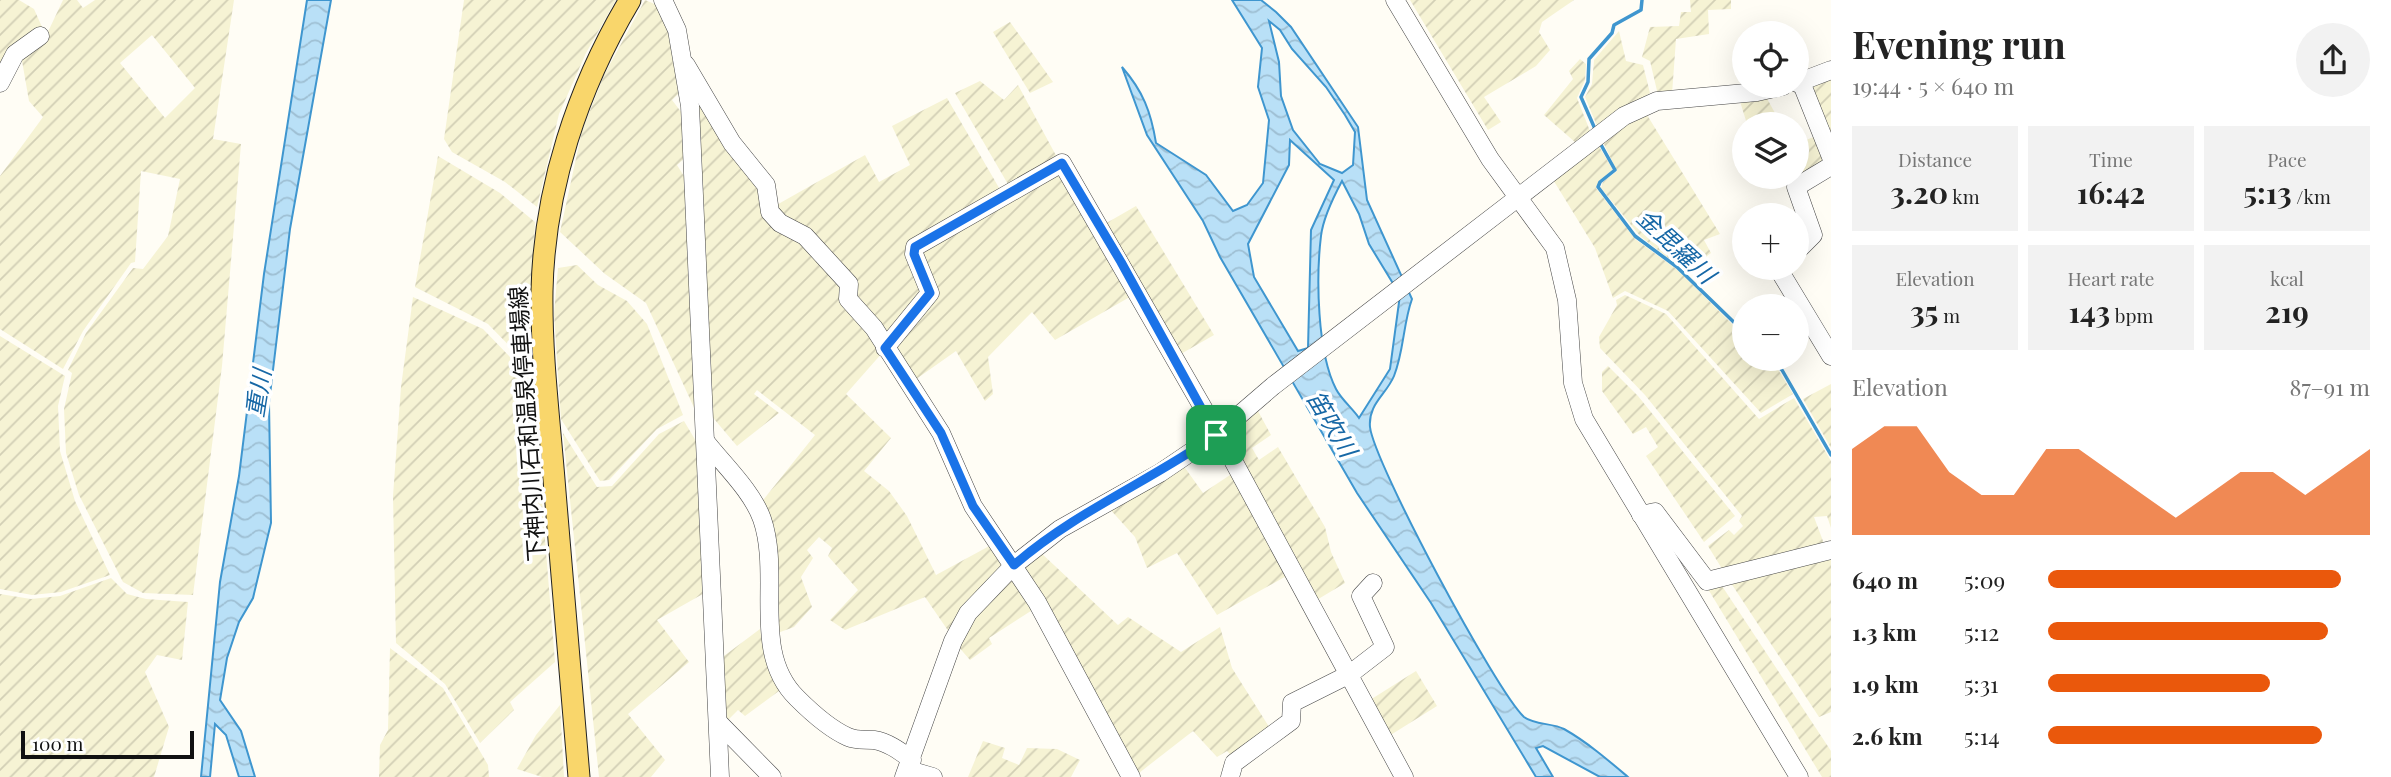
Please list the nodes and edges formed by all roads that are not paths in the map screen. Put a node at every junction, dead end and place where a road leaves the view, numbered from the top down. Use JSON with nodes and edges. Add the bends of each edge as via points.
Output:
{"nodes":[{"id":1,"x":630,"y":0,"type":"edge"},
{"id":2,"x":663,"y":0,"type":"edge"},
{"id":3,"x":1395,"y":0,"type":"edge"},
{"id":4,"x":40,"y":36,"type":"dead end"},
{"id":5,"x":686,"y":65,"type":"junction"},
{"id":6,"x":1831,"y":70,"type":"edge"},
{"id":7,"x":1809,"y":78,"type":"edge"},
{"id":8,"x":0,"y":83,"type":"edge"},
{"id":9,"x":1732,"y":94,"type":"edge"},
{"id":10,"x":1806,"y":98,"type":"edge"},
{"id":11,"x":1831,"y":157,"type":"edge"},
{"id":12,"x":1831,"y":166,"type":"edge"},
{"id":13,"x":1518,"y":197,"type":"junction"},
{"id":14,"x":1801,"y":203,"type":"edge"},
{"id":15,"x":1785,"y":280,"type":"edge"},
{"id":16,"x":885,"y":348,"type":"junction"},
{"id":17,"x":1831,"y":356,"type":"edge"},
{"id":18,"x":1216,"y":435,"type":"junction"},
{"id":19,"x":706,"y":442,"type":"junction"},
{"id":20,"x":1641,"y":515,"type":"junction"},
{"id":21,"x":1831,"y":551,"type":"edge"},
{"id":22,"x":1014,"y":565,"type":"junction"},
{"id":23,"x":1373,"y":583,"type":"dead end"},
{"id":24,"x":1350,"y":674,"type":"junction"},
{"id":25,"x":718,"y":722,"type":"junction"},
{"id":26,"x":908,"y":769,"type":"edge"},
{"id":27,"x":579,"y":777,"type":"edge"},
{"id":28,"x":720,"y":777,"type":"edge"},
{"id":29,"x":772,"y":777,"type":"edge"},
{"id":30,"x":933,"y":777,"type":"edge"},
{"id":31,"x":1131,"y":777,"type":"edge"},
{"id":32,"x":1230,"y":777,"type":"edge"},
{"id":33,"x":1404,"y":777,"type":"edge"},
{"id":34,"x":1799,"y":777,"type":"edge"}],
"edges":[{"from":1,"to":27,"type":"main road","name":"下神内川石和温泉停車場線","via":[[597,61],[564,153],[553,198],[542,289]]},
{"from":2,"to":5,"type":"street"},
{"from":3,"to":13,"type":"street","via":[[1490,159]]},
{"from":4,"to":8,"type":"street","via":[[15,54]]},
{"from":5,"to":16,"type":"street","via":[[732,144],[766,185],[770,212],[805,236],[836,267],[849,284],[848,299]]},
{"from":5,"to":19,"type":"street"},
{"from":6,"to":7,"type":"street"},
{"from":9,"to":13,"type":"street","via":[[1657,101],[1624,116]]},
{"from":10,"to":11,"type":"street"},
{"from":12,"to":14,"type":"street","via":[[1796,187]]},
{"from":13,"to":18,"type":"street"},
{"from":13,"to":20,"type":"street","via":[[1543,228],[1563,273],[1573,383],[1584,419]]},
{"from":15,"to":17,"type":"street"},
{"from":16,"to":18,"type":"street","via":[[930,293],[915,247],[1062,163]]},
{"from":16,"to":22,"type":"street","via":[[941,433],[973,506]]},
{"from":18,"to":22,"type":"street","via":[[1160,473],[1060,528]]},
{"from":18,"to":24,"type":"street"},
{"from":19,"to":25,"type":"street"},
{"from":19,"to":26,"type":"street","via":[[763,520],[772,588],[769,638],[795,696],[846,737],[883,743]]},
{"from":20,"to":21,"type":"street","via":[[1655,512],[1706,581]]},
{"from":20,"to":34,"type":"street"},
{"from":22,"to":26,"type":"street","via":[[968,613],[953,642]]},
{"from":22,"to":31,"type":"street"},
{"from":23,"to":24,"type":"street","via":[[1361,597],[1385,647]]},
{"from":24,"to":32,"type":"street","via":[[1292,703],[1291,721],[1234,763]]},
{"from":24,"to":33,"type":"street"},
{"from":25,"to":28,"type":"street"},
{"from":25,"to":29,"type":"street"},
{"from":26,"to":30,"type":"street"}]}
